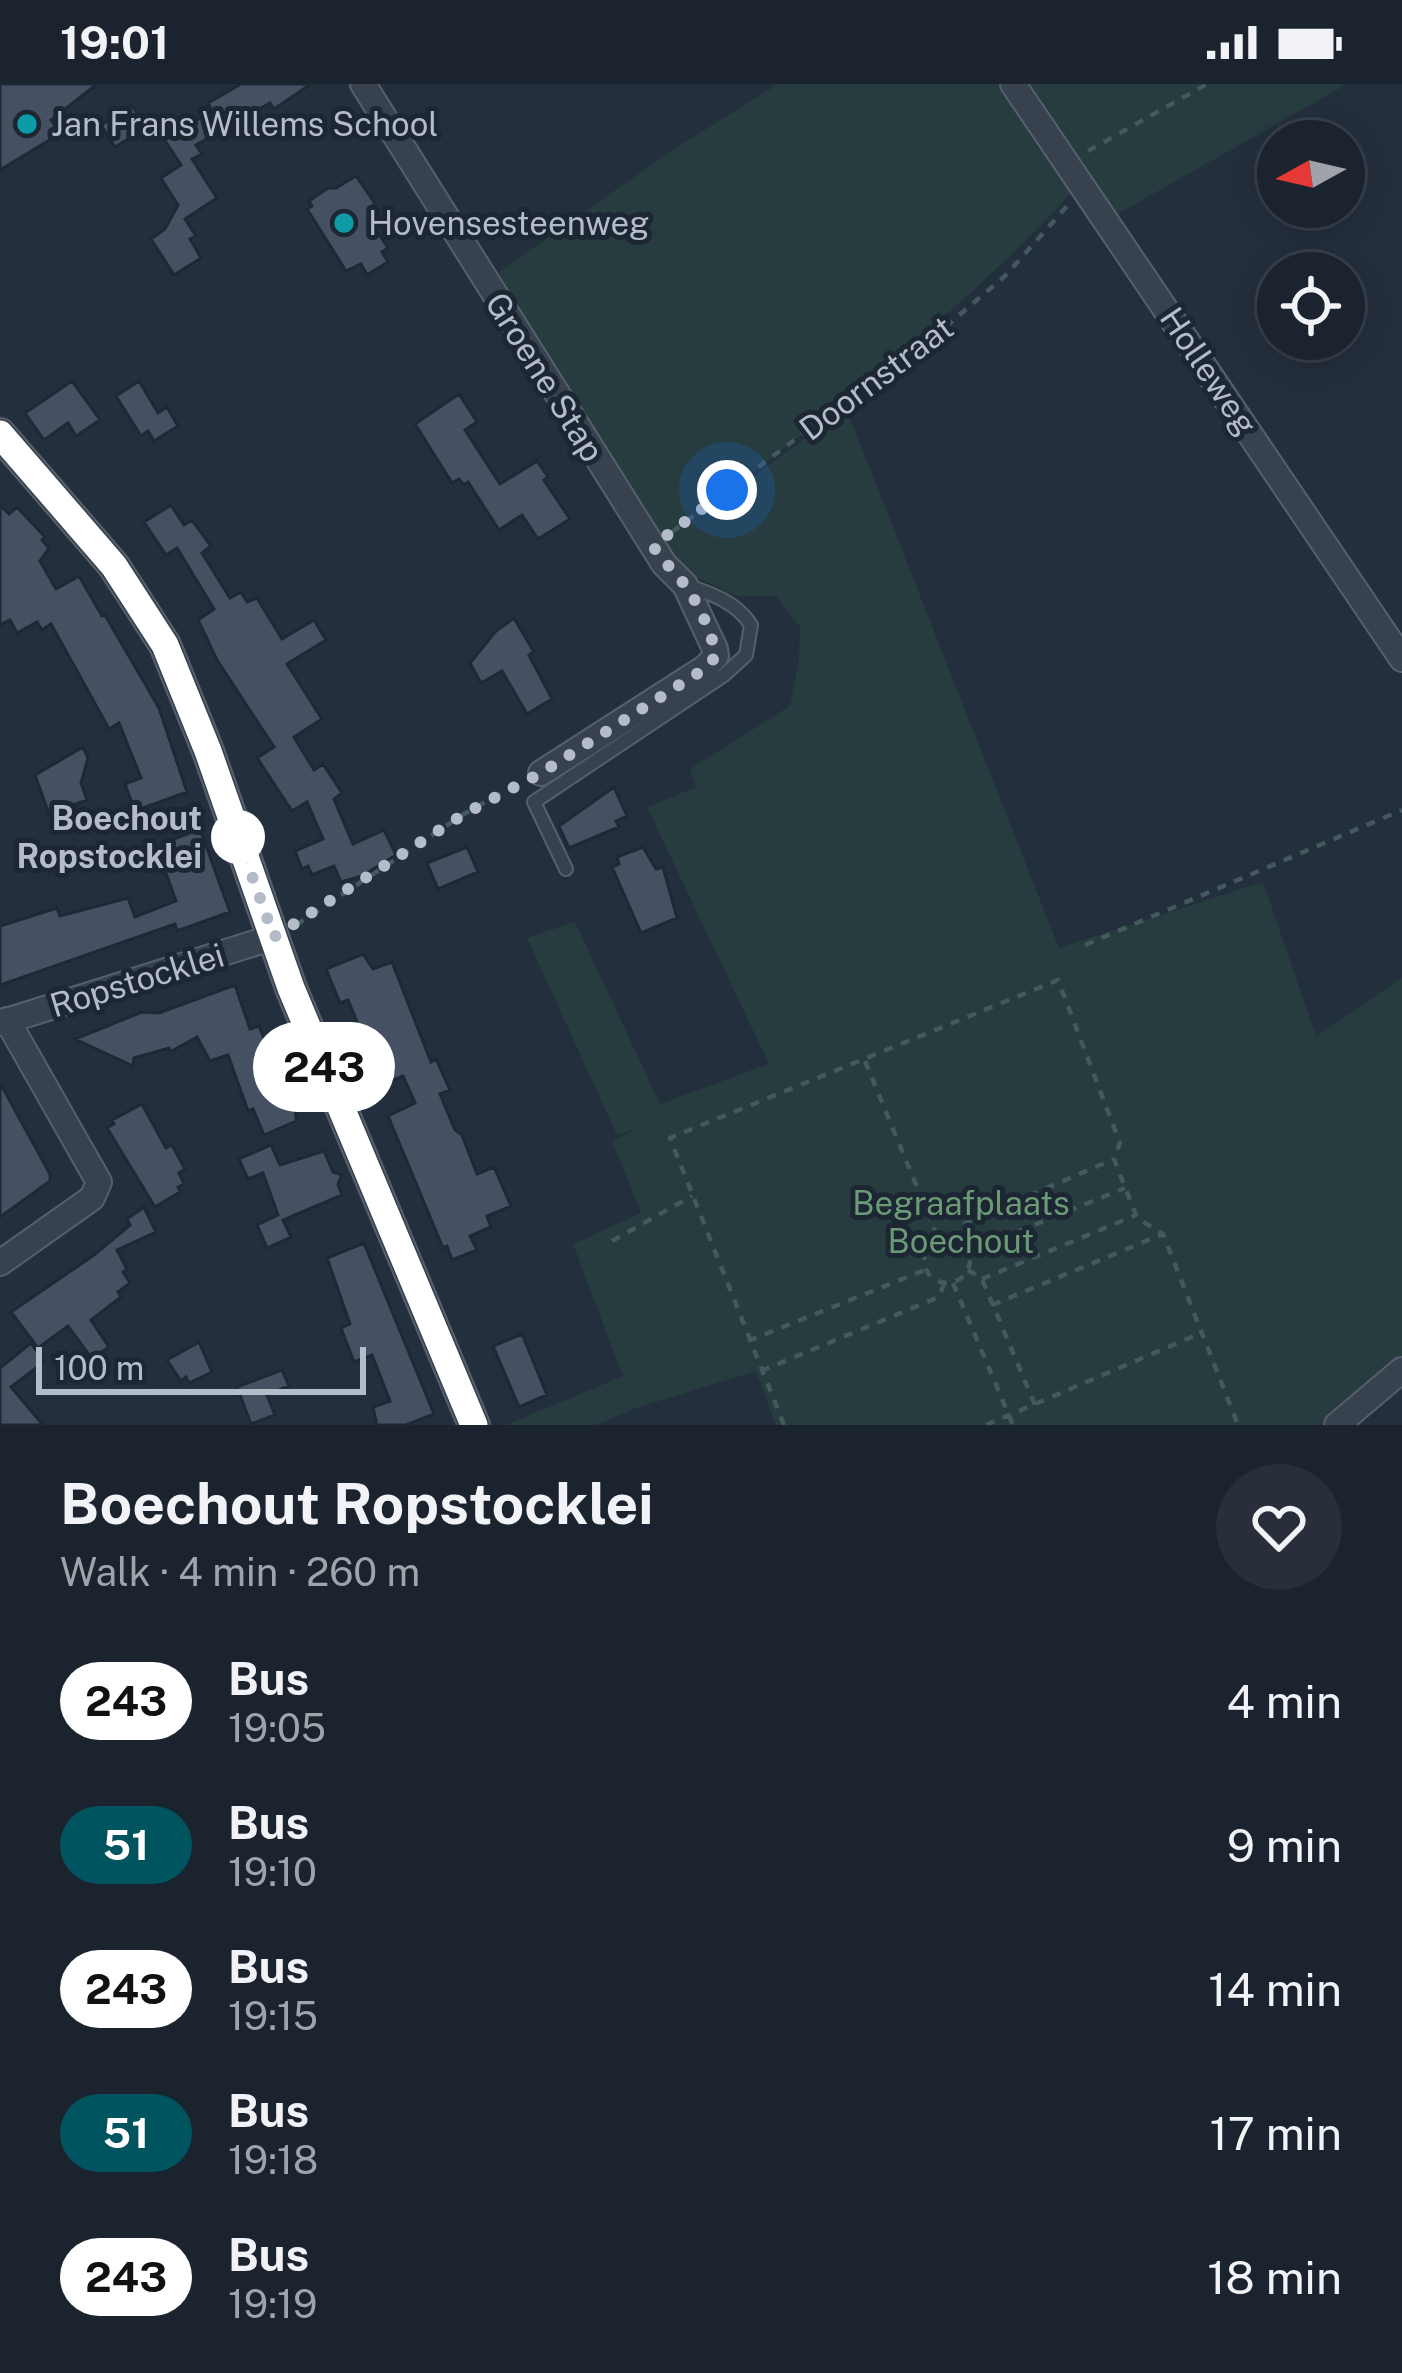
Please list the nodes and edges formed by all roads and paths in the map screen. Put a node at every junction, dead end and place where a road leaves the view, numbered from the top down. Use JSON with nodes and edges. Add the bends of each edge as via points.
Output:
{"nodes":[{"id":1,"x":363,"y":84,"type":"edge"},
{"id":2,"x":1013,"y":84,"type":"edge"},
{"id":3,"x":1207,"y":84,"type":"edge"},
{"id":4,"x":1067,"y":162,"type":"junction"},
{"id":5,"x":1085,"y":187,"type":"junction"},
{"id":6,"x":0,"y":434,"type":"edge"},
{"id":7,"x":653,"y":546,"type":"junction"},
{"id":8,"x":685,"y":585,"type":"junction"},
{"id":9,"x":1402,"y":659,"type":"edge"},
{"id":10,"x":541,"y":773,"type":"joint"},
{"id":11,"x":1402,"y":810,"type":"edge"},
{"id":12,"x":566,"y":869,"type":"dead end"},
{"id":13,"x":274,"y":937,"type":"junction"},
{"id":14,"x":1085,"y":945,"type":"dead end"},
{"id":15,"x":3,"y":1022,"type":"edge"},
{"id":16,"x":864,"y":1059,"type":"junction"},
{"id":17,"x":1114,"y":1159,"type":"junction"},
{"id":18,"x":1125,"y":1188,"type":"junction"},
{"id":19,"x":692,"y":1196,"type":"junction"},
{"id":20,"x":1136,"y":1215,"type":"junction"},
{"id":21,"x":1163,"y":1234,"type":"junction"},
{"id":22,"x":938,"y":1238,"type":"junction"},
{"id":23,"x":953,"y":1238,"type":"junction"},
{"id":24,"x":612,"y":1241,"type":"dead end"},
{"id":25,"x":968,"y":1252,"type":"junction"},
{"id":26,"x":0,"y":1263,"type":"edge"},
{"id":27,"x":925,"y":1270,"type":"junction"},
{"id":28,"x":968,"y":1270,"type":"junction"},
{"id":29,"x":982,"y":1279,"type":"junction"},
{"id":30,"x":953,"y":1283,"type":"junction"},
{"id":31,"x":944,"y":1284,"type":"junction"},
{"id":32,"x":992,"y":1305,"type":"junction"},
{"id":33,"x":1202,"y":1333,"type":"junction"},
{"id":34,"x":748,"y":1341,"type":"junction"},
{"id":35,"x":1402,"y":1370,"type":"edge"},
{"id":36,"x":761,"y":1371,"type":"junction"},
{"id":37,"x":1035,"y":1405,"type":"junction"},
{"id":38,"x":1009,"y":1415,"type":"junction"},
{"id":39,"x":474,"y":1425,"type":"edge"},
{"id":40,"x":784,"y":1425,"type":"edge"},
{"id":41,"x":986,"y":1425,"type":"edge"},
{"id":42,"x":1013,"y":1425,"type":"edge"},
{"id":43,"x":1238,"y":1425,"type":"edge"},
{"id":44,"x":1337,"y":1425,"type":"edge"}],
"edges":[{"from":1,"to":7,"type":"street","name":"Groene Stap"},
{"from":2,"to":4,"type":"street","name":"Holleweg"},
{"from":3,"to":4,"type":"path"},
{"from":4,"to":5,"type":"street","name":"Holleweg"},
{"from":5,"to":7,"type":"path","name":"Doornstraat","via":[[950,323]]},
{"from":5,"to":9,"type":"street","name":"Holleweg"},
{"from":6,"to":13,"type":"street","via":[[114,566],[165,645]]},
{"from":7,"to":8,"type":"street"},
{"from":8,"to":10,"type":"street","via":[[716,649],[712,663]]},
{"from":8,"to":12,"type":"lane","via":[[744,614],[751,626],[746,655],[534,802]]},
{"from":10,"to":13,"type":"path"},
{"from":11,"to":14,"type":"path"},
{"from":13,"to":15,"type":"street","name":"Ropstocklei"},
{"from":13,"to":39,"type":"street"},
{"from":15,"to":26,"type":"street","via":[[99,1182],[92,1198]]},
{"from":16,"to":17,"type":"path","via":[[1058,980],[1120,1143]]},
{"from":16,"to":19,"type":"path","via":[[670,1138]]},
{"from":16,"to":22,"type":"path"},
{"from":17,"to":18,"type":"path"},
{"from":17,"to":23,"type":"path","via":[[959,1226]]},
{"from":18,"to":20,"type":"path"},
{"from":18,"to":25,"type":"path"},
{"from":19,"to":24,"type":"path"},
{"from":19,"to":34,"type":"path"},
{"from":20,"to":21,"type":"path"},
{"from":20,"to":29,"type":"path"},
{"from":21,"to":32,"type":"path"},
{"from":21,"to":33,"type":"path"},
{"from":22,"to":23,"type":"path"},
{"from":22,"to":27,"type":"path","via":[[926,1250]]},
{"from":23,"to":25,"type":"path"},
{"from":25,"to":28,"type":"path"},
{"from":27,"to":31,"type":"path"},
{"from":27,"to":34,"type":"path"},
{"from":28,"to":29,"type":"path"},
{"from":28,"to":30,"type":"path"},
{"from":29,"to":32,"type":"path"},
{"from":30,"to":31,"type":"path"},
{"from":30,"to":38,"type":"path"},
{"from":31,"to":36,"type":"path","via":[[939,1297]]},
{"from":32,"to":37,"type":"path"},
{"from":33,"to":37,"type":"path"},
{"from":33,"to":43,"type":"path"},
{"from":34,"to":36,"type":"path"},
{"from":35,"to":44,"type":"street"},
{"from":36,"to":40,"type":"path"},
{"from":37,"to":38,"type":"path"},
{"from":38,"to":41,"type":"path"},
{"from":38,"to":42,"type":"path"}]}
